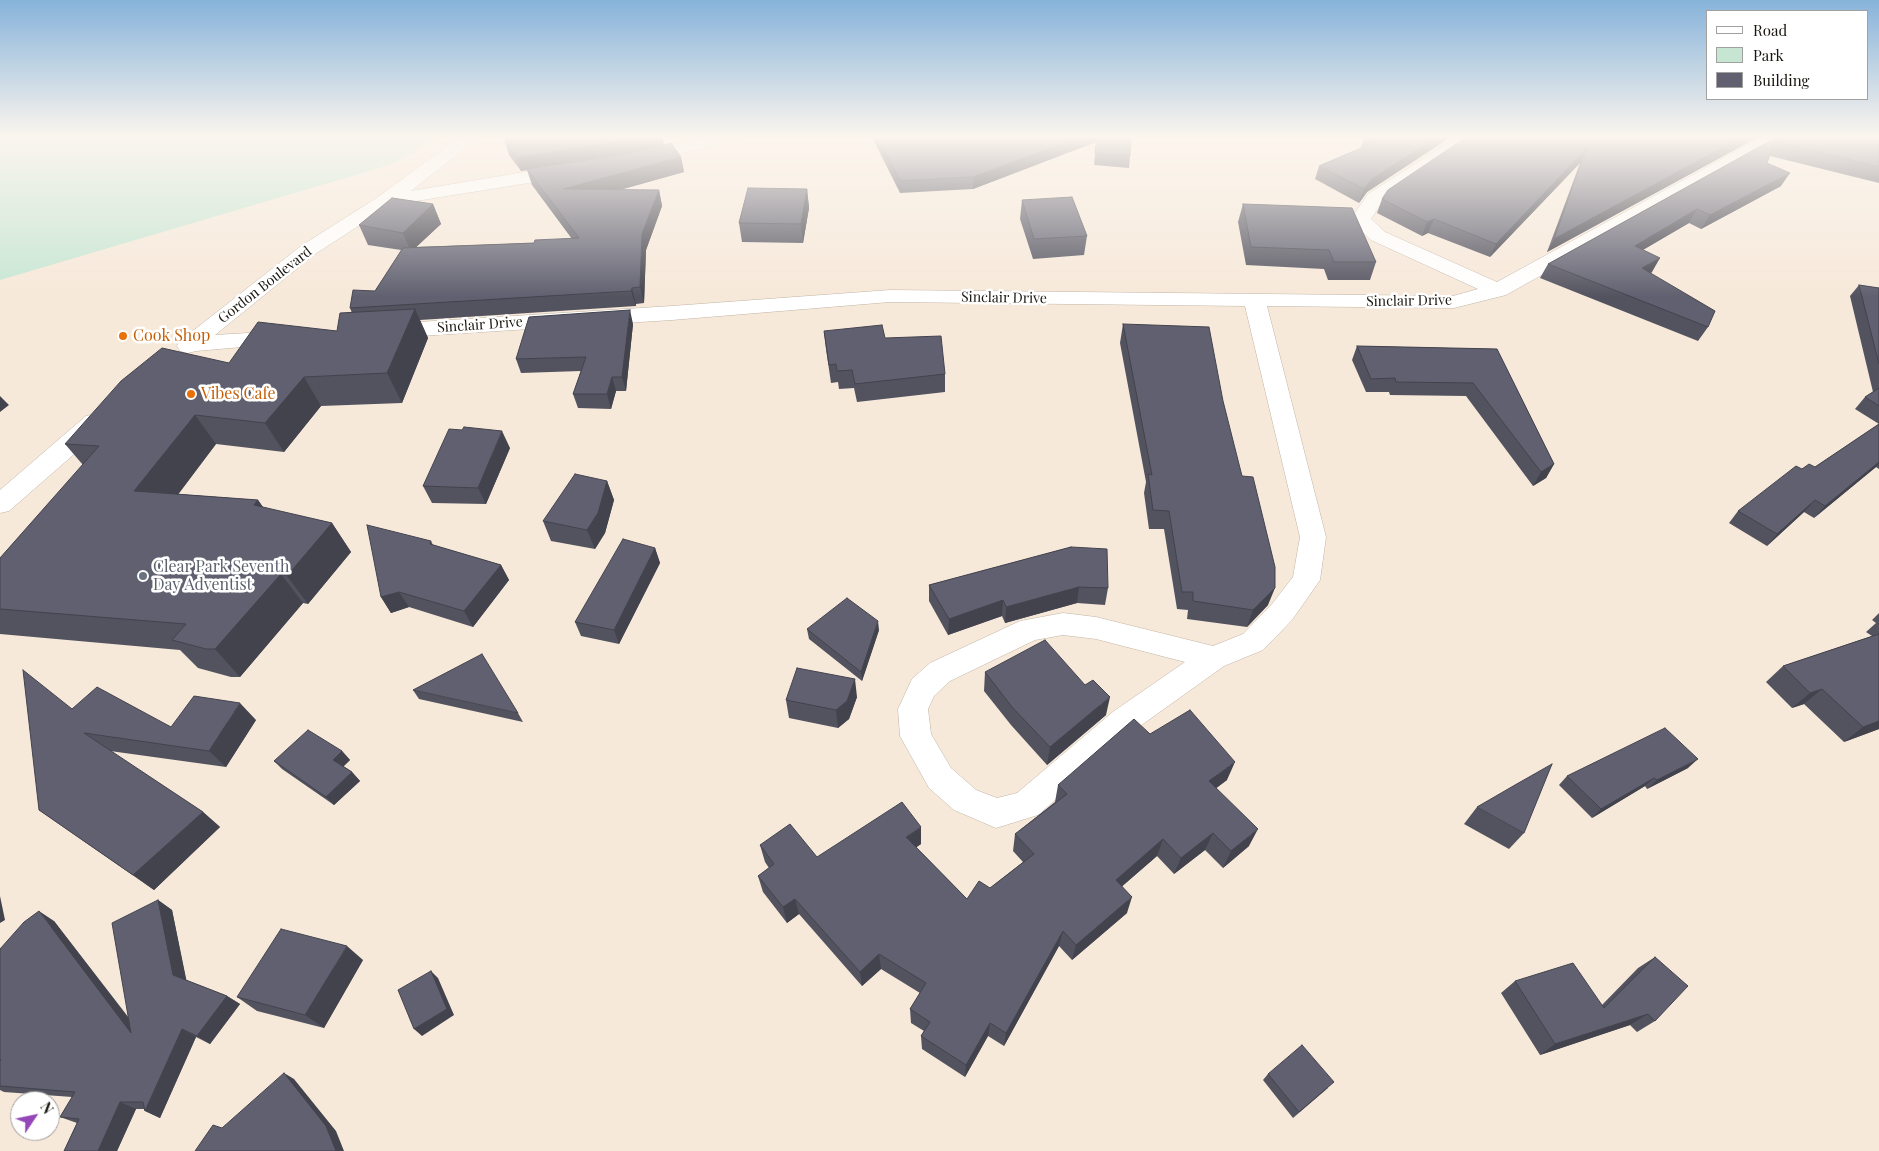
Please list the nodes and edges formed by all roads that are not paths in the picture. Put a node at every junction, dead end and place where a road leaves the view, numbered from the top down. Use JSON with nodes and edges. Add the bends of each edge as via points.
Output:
{"nodes":[{"id":1,"x":400,"y":190,"type":"edge"},
{"id":2,"x":454,"y":190,"type":"edge"},
{"id":3,"x":1387,"y":190,"type":"edge"},
{"id":4,"x":1680,"y":190,"type":"edge"},
{"id":5,"x":385,"y":201,"type":"junction"},
{"id":6,"x":1498,"y":290,"type":"junction"},
{"id":7,"x":1256,"y":301,"type":"junction"},
{"id":8,"x":368,"y":333,"type":"edge"},
{"id":9,"x":299,"y":337,"type":"edge"},
{"id":10,"x":108,"y":412,"type":"edge"},
{"id":11,"x":0,"y":504,"type":"edge"},
{"id":12,"x":1214,"y":658,"type":"junction"}],
"edges":[{"from":1,"to":5,"type":"street","name":"Gordon Boulevard"},
{"from":2,"to":5,"type":"street"},
{"from":3,"to":6,"type":"street","via":[[1375,198],[1360,220],[1378,236]]},
{"from":4,"to":6,"type":"street","name":"Sinclair Drive"},
{"from":5,"to":9,"type":"street","name":"Gordon Boulevard","via":[[308,250],[183,350]]},
{"from":6,"to":7,"type":"street","name":"Sinclair Drive","via":[[1454,302]]},
{"from":7,"to":8,"type":"street","name":"Sinclair Drive","via":[[890,296]]},
{"from":7,"to":12,"type":"street","via":[[1313,537],[1306,580],[1282,612],[1253,642]]},
{"from":10,"to":11,"type":"street"},
{"from":12,"to":12,"type":"street","via":[[1096,628],[1063,624],[1030,629],[940,672],[923,688],[913,708],[916,736],[940,778],[965,800],[996,813],[1026,804],[1125,720]]}]}
